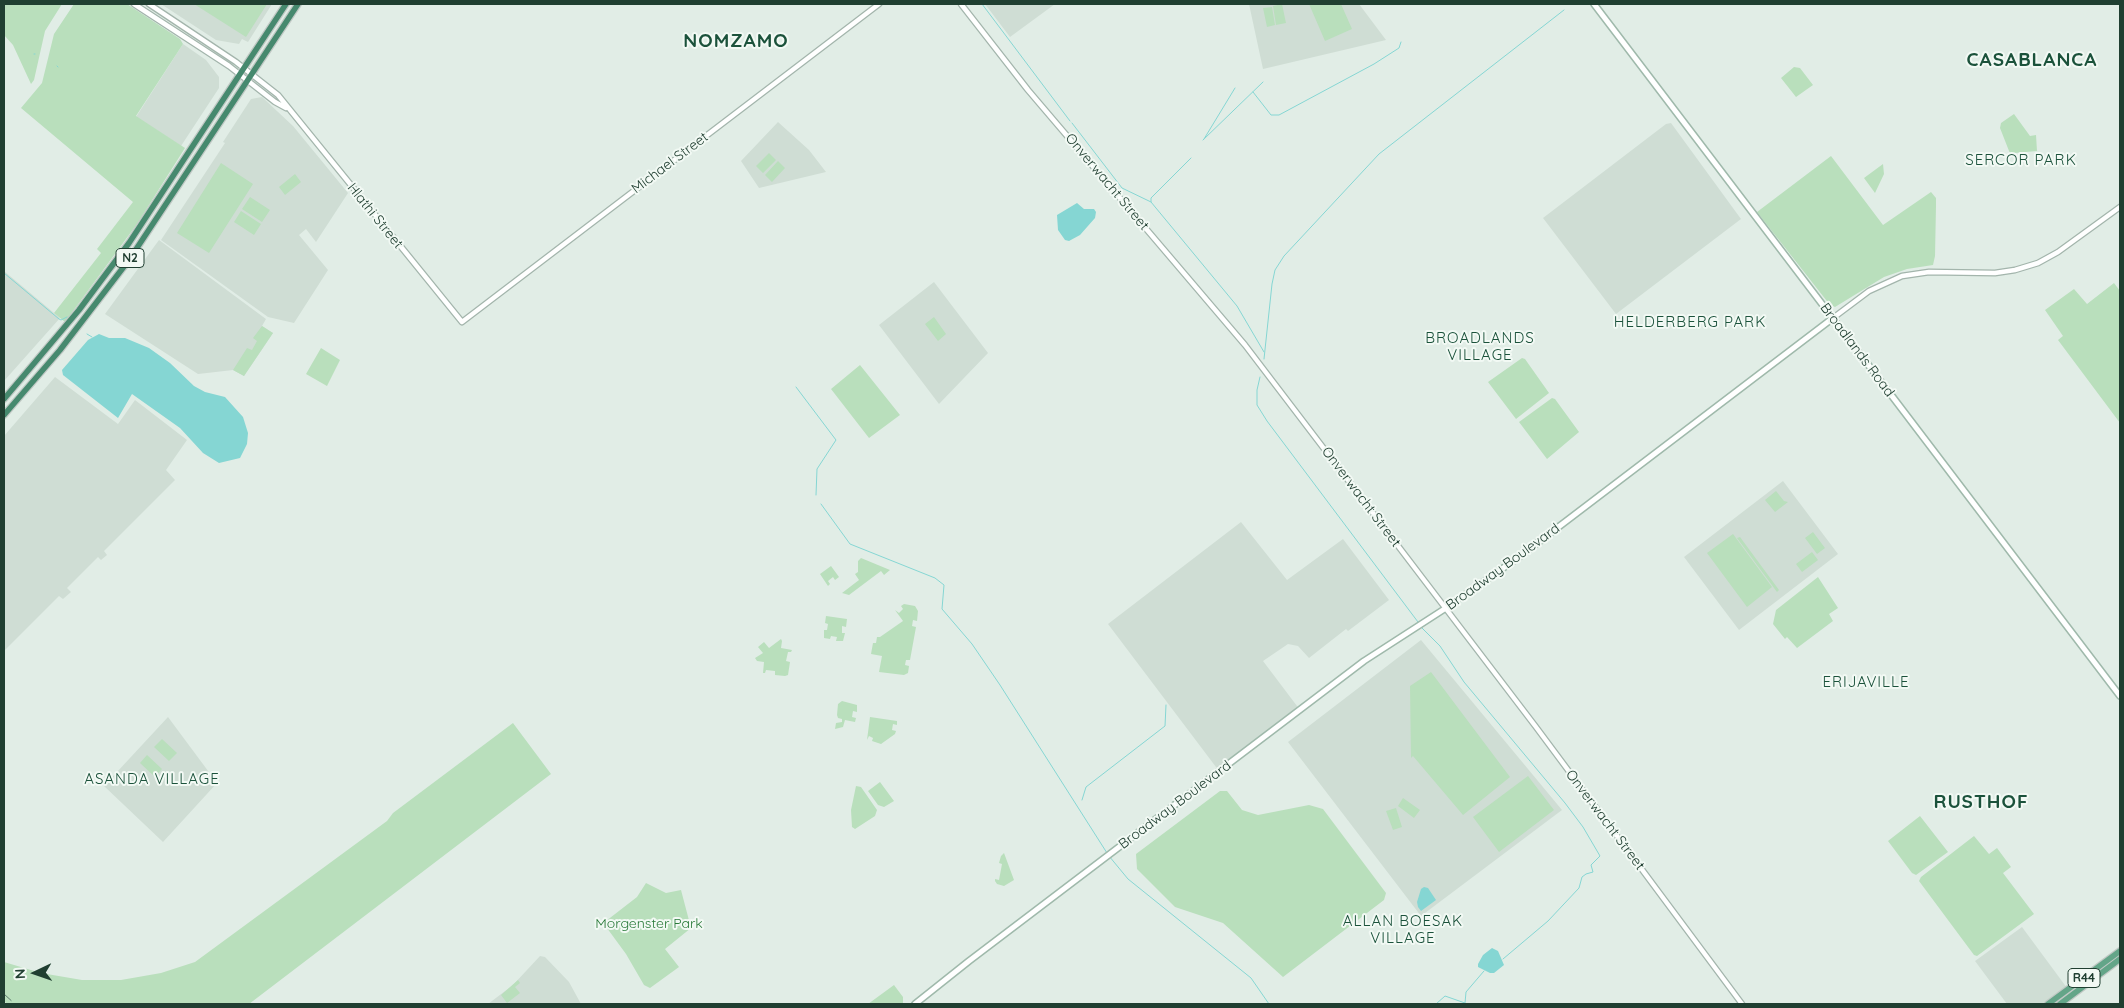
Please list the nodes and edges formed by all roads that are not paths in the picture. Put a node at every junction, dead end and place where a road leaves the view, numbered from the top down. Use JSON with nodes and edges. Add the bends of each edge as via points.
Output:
{"nodes":[{"id":1,"x":134,"y":4,"type":"edge"},
{"id":2,"x":149,"y":4,"type":"edge"},
{"id":3,"x":286,"y":4,"type":"edge"},
{"id":4,"x":298,"y":4,"type":"edge"},
{"id":5,"x":879,"y":4,"type":"edge"},
{"id":6,"x":961,"y":4,"type":"edge"},
{"id":7,"x":1594,"y":4,"type":"edge"},
{"id":8,"x":244,"y":68,"type":"junction"},
{"id":9,"x":240,"y":74,"type":"junction"},
{"id":10,"x":252,"y":74,"type":"junction"},
{"id":11,"x":248,"y":80,"type":"junction"},
{"id":12,"x":289,"y":109,"type":"junction"},
{"id":13,"x":2120,"y":206,"type":"edge"},
{"id":14,"x":1833,"y":318,"type":"junction"},
{"id":15,"x":462,"y":322,"type":"joint"},
{"id":16,"x":4,"y":399,"type":"edge"},
{"id":17,"x":4,"y":415,"type":"edge"},
{"id":18,"x":1446,"y":608,"type":"junction"},
{"id":19,"x":2120,"y":696,"type":"edge"},
{"id":20,"x":2120,"y":951,"type":"edge"},
{"id":21,"x":2120,"y":959,"type":"edge"},
{"id":22,"x":915,"y":1004,"type":"edge"},
{"id":23,"x":1742,"y":1004,"type":"edge"},
{"id":24,"x":2048,"y":1004,"type":"edge"},
{"id":25,"x":2060,"y":1004,"type":"edge"}],
"edges":[{"from":1,"to":9,"type":"street","name":"Hlathi Street"},
{"from":2,"to":8,"type":"street","name":"Hlathi Street"},
{"from":3,"to":8,"type":"highway","number":"N2"},
{"from":4,"to":10,"type":"highway","number":"N2"},
{"from":5,"to":15,"type":"street","name":"Michael Street"},
{"from":6,"to":18,"type":"street","name":"Onverwacht Street","via":[[1030,92],[1245,345]]},
{"from":7,"to":14,"type":"main road","name":"Broadlands Road"},
{"from":8,"to":9,"type":"highway","number":"N2"},
{"from":8,"to":10,"type":"street","name":"Hlathi Street"},
{"from":9,"to":11,"type":"street","name":"Hlathi Street"},
{"from":9,"to":16,"type":"highway","number":"N2","via":[[129,243],[79,310]]},
{"from":10,"to":11,"type":"highway","number":"N2"},
{"from":10,"to":12,"type":"street","name":"Hlathi Street"},
{"from":11,"to":12,"type":"street","name":"Hlathi Street"},
{"from":11,"to":17,"type":"highway","number":"N2","via":[[129,260],[60,350]]},
{"from":12,"to":15,"type":"street","name":"Hlathi Street"},
{"from":13,"to":14,"type":"street","name":"Broadway Boulevard","via":[[2038,263],[1995,273],[1934,272],[1902,276],[1869,291]]},
{"from":14,"to":18,"type":"main road","name":"Broadway Boulevard","via":[[1519,557]]},
{"from":14,"to":19,"type":"main road","name":"Broadlands Road"},
{"from":18,"to":22,"type":"main road","name":"Broadway Boulevard","via":[[1364,661]]},
{"from":18,"to":23,"type":"street","name":"Onverwacht Street"},
{"from":20,"to":24,"type":"main road","number":"R44"},
{"from":21,"to":25,"type":"main road","number":"R44"}]}
